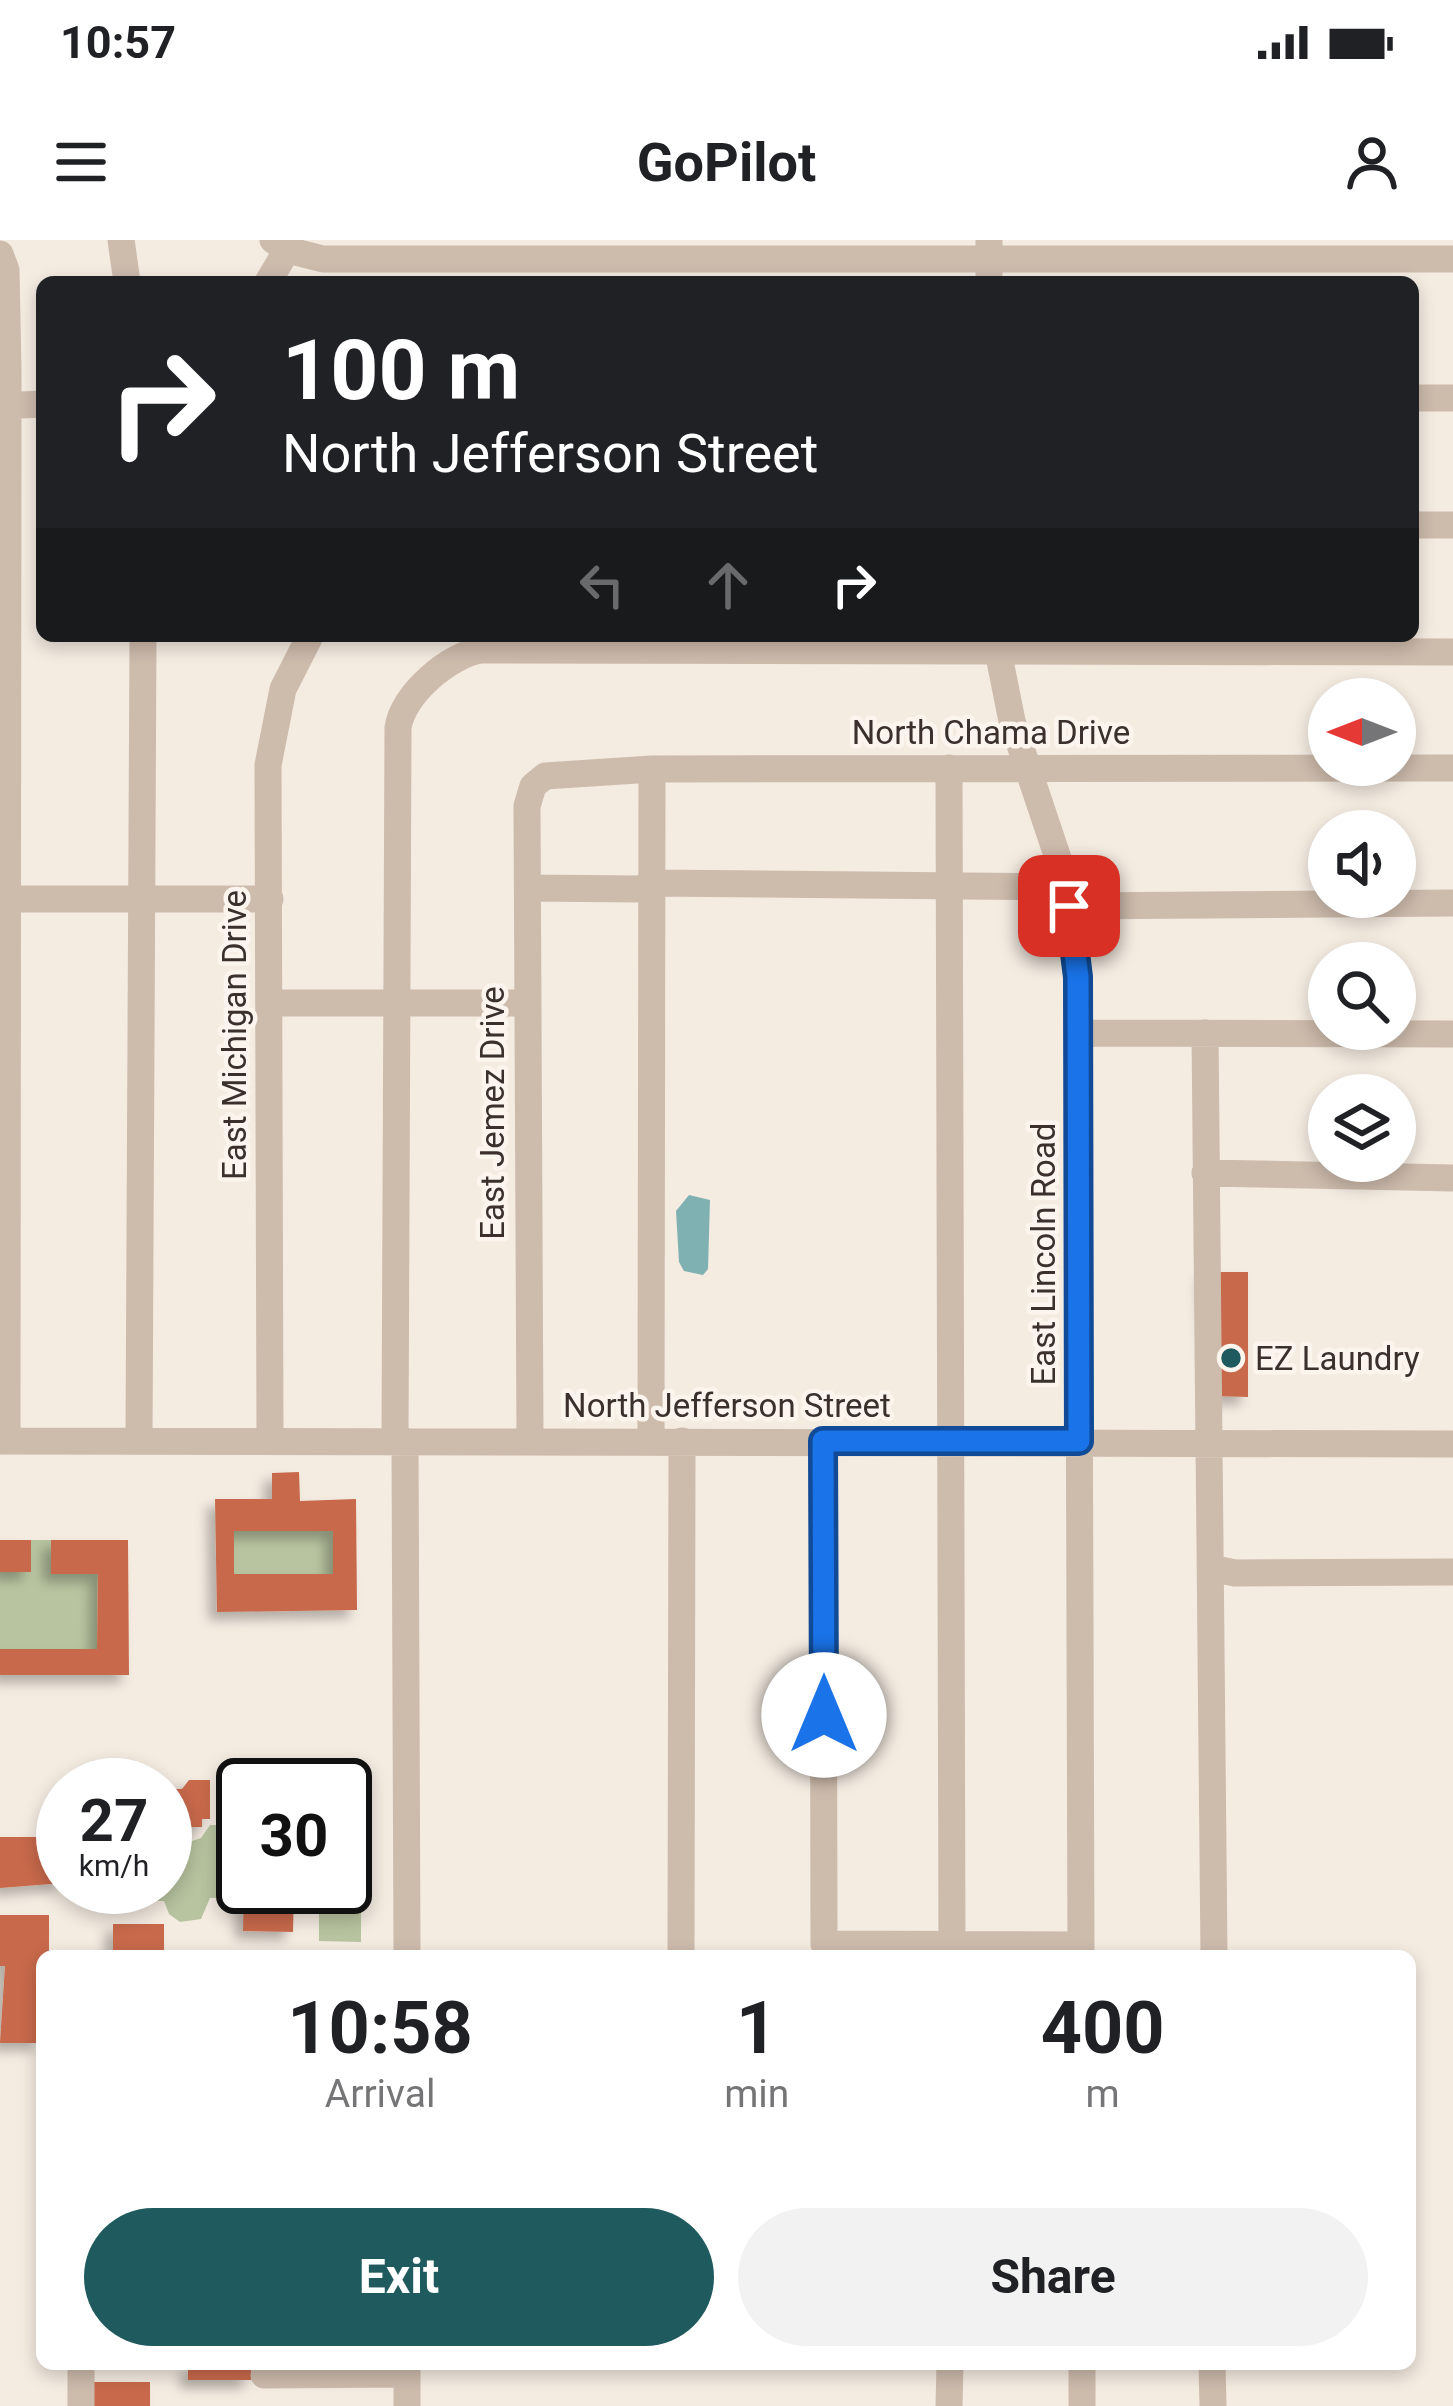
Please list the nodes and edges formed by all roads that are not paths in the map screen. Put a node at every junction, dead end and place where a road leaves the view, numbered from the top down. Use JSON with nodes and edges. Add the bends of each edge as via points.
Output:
{"nodes":[{"id":1,"x":122,"y":240,"type":"edge"},
{"id":2,"x":280,"y":245,"type":"edge"},
{"id":3,"x":0,"y":254,"type":"edge"},
{"id":4,"x":1453,"y":259,"type":"edge"},
{"id":5,"x":989,"y":261,"type":"edge"},
{"id":6,"x":126,"y":276,"type":"edge"},
{"id":7,"x":270,"y":276,"type":"edge"},
{"id":8,"x":1419,"y":398,"type":"edge"},
{"id":9,"x":1453,"y":398,"type":"edge"},
{"id":10,"x":36,"y":404,"type":"edge"},
{"id":11,"x":4,"y":406,"type":"edge"},
{"id":12,"x":1419,"y":525,"type":"edge"},
{"id":13,"x":1453,"y":525,"type":"edge"},
{"id":14,"x":143,"y":642,"type":"edge"},
{"id":15,"x":307,"y":642,"type":"edge"},
{"id":16,"x":996,"y":644,"type":"edge"},
{"id":17,"x":1453,"y":652,"type":"edge"},
{"id":18,"x":949,"y":768,"type":"junction"},
{"id":19,"x":1032,"y":768,"type":"junction"},
{"id":20,"x":1453,"y":768,"type":"edge"},
{"id":21,"x":652,"y":769,"type":"junction"},
{"id":22,"x":533,"y":786,"type":"joint"},
{"id":23,"x":652,"y":883,"type":"junction"},
{"id":24,"x":529,"y":888,"type":"junction"},
{"id":25,"x":949,"y":888,"type":"junction"},
{"id":26,"x":1068,"y":896,"type":"junction"},
{"id":27,"x":4,"y":898,"type":"edge"},
{"id":28,"x":142,"y":899,"type":"junction"},
{"id":29,"x":270,"y":899,"type":"junction"},
{"id":30,"x":1453,"y":903,"type":"edge"},
{"id":31,"x":270,"y":1003,"type":"junction"},
{"id":32,"x":398,"y":1003,"type":"junction"},
{"id":33,"x":527,"y":1003,"type":"junction"},
{"id":34,"x":1078,"y":1033,"type":"junction"},
{"id":35,"x":1205,"y":1033,"type":"junction"},
{"id":36,"x":1453,"y":1034,"type":"edge"},
{"id":37,"x":1205,"y":1173,"type":"junction"},
{"id":38,"x":1453,"y":1178,"type":"edge"},
{"id":39,"x":530,"y":1440,"type":"junction"},
{"id":40,"x":4,"y":1441,"type":"edge"},
{"id":41,"x":139,"y":1441,"type":"junction"},
{"id":42,"x":270,"y":1441,"type":"junction"},
{"id":43,"x":400,"y":1441,"type":"junction"},
{"id":44,"x":650,"y":1441,"type":"junction"},
{"id":45,"x":682,"y":1441,"type":"junction"},
{"id":46,"x":823,"y":1441,"type":"junction"},
{"id":47,"x":950,"y":1441,"type":"junction"},
{"id":48,"x":1079,"y":1441,"type":"junction"},
{"id":49,"x":1205,"y":1443,"type":"junction"},
{"id":50,"x":1453,"y":1444,"type":"edge"},
{"id":51,"x":1211,"y":1568,"type":"junction"},
{"id":52,"x":1453,"y":1572,"type":"edge"},
{"id":53,"x":407,"y":1950,"type":"edge"},
{"id":54,"x":681,"y":1950,"type":"edge"},
{"id":55,"x":952,"y":1950,"type":"edge"},
{"id":56,"x":1082,"y":1950,"type":"edge"},
{"id":57,"x":1214,"y":1950,"type":"edge"},
{"id":58,"x":81,"y":2370,"type":"edge"},
{"id":59,"x":264,"y":2370,"type":"edge"},
{"id":60,"x":407,"y":2370,"type":"edge"},
{"id":61,"x":950,"y":2370,"type":"edge"},
{"id":62,"x":1082,"y":2370,"type":"edge"},
{"id":63,"x":1212,"y":2370,"type":"edge"},
{"id":64,"x":81,"y":2406,"type":"edge"},
{"id":65,"x":264,"y":2406,"type":"edge"},
{"id":66,"x":407,"y":2406,"type":"edge"},
{"id":67,"x":949,"y":2406,"type":"edge"},
{"id":68,"x":1082,"y":2406,"type":"edge"},
{"id":69,"x":1213,"y":2406,"type":"edge"}],
"edges":[{"from":1,"to":6,"type":"street"},
{"from":2,"to":5,"type":"street","via":[[323,259]]},
{"from":2,"to":7,"type":"street"},
{"from":3,"to":11,"type":"street"},
{"from":4,"to":5,"type":"street"},
{"from":8,"to":9,"type":"street"},
{"from":10,"to":11,"type":"street"},
{"from":11,"to":27,"type":"street"},
{"from":12,"to":13,"type":"street"},
{"from":14,"to":28,"type":"street"},
{"from":15,"to":29,"type":"street","name":"East Michigan Drive","via":[[283,689],[272,738]]},
{"from":16,"to":17,"type":"street"},
{"from":16,"to":19,"type":"street","name":"East Lincoln Road","via":[[1012,721]]},
{"from":16,"to":32,"type":"street","via":[[456,656],[400,716]]},
{"from":18,"to":19,"type":"street","name":"North Chama Drive"},
{"from":18,"to":21,"type":"street","name":"North Chama Drive"},
{"from":18,"to":25,"type":"street"},
{"from":19,"to":20,"type":"street","name":"North Chama Drive"},
{"from":19,"to":26,"type":"street","name":"East Lincoln Road"},
{"from":21,"to":22,"type":"street","name":"North Chama Drive","via":[[563,770]]},
{"from":21,"to":23,"type":"street"},
{"from":22,"to":24,"type":"street","name":"East Jemez Drive"},
{"from":23,"to":24,"type":"street","via":[[640,890]]},
{"from":23,"to":25,"type":"street"},
{"from":23,"to":44,"type":"street"},
{"from":24,"to":33,"type":"street","name":"East Jemez Drive"},
{"from":25,"to":26,"type":"street"},
{"from":25,"to":47,"type":"street"},
{"from":26,"to":30,"type":"street"},
{"from":26,"to":34,"type":"street","name":"East Lincoln Road"},
{"from":27,"to":28,"type":"street"},
{"from":27,"to":40,"type":"street"},
{"from":28,"to":29,"type":"street"},
{"from":28,"to":41,"type":"street"},
{"from":29,"to":31,"type":"street","name":"East Michigan Drive"},
{"from":31,"to":32,"type":"street"},
{"from":31,"to":42,"type":"street","name":"East Michigan Drive"},
{"from":32,"to":33,"type":"street"},
{"from":32,"to":43,"type":"street"},
{"from":33,"to":39,"type":"street","name":"East Jemez Drive"},
{"from":34,"to":35,"type":"street"},
{"from":34,"to":48,"type":"street","name":"East Lincoln Road"},
{"from":35,"to":36,"type":"street"},
{"from":35,"to":37,"type":"street"},
{"from":37,"to":38,"type":"street"},
{"from":37,"to":49,"type":"street"},
{"from":39,"to":43,"type":"street","name":"North Jefferson Street"},
{"from":39,"to":44,"type":"street","name":"North Jefferson Street"},
{"from":40,"to":41,"type":"street","name":"North Jefferson Street"},
{"from":41,"to":42,"type":"street","name":"North Jefferson Street"},
{"from":42,"to":43,"type":"street","name":"North Jefferson Street"},
{"from":43,"to":53,"type":"street"},
{"from":44,"to":45,"type":"street","name":"North Jefferson Street"},
{"from":45,"to":46,"type":"street","name":"North Jefferson Street"},
{"from":45,"to":54,"type":"street"},
{"from":46,"to":47,"type":"street","name":"North Jefferson Street"},
{"from":46,"to":55,"type":"street","via":[[824,1943]]},
{"from":47,"to":48,"type":"street","name":"North Jefferson Street"},
{"from":47,"to":55,"type":"street"},
{"from":48,"to":49,"type":"street","name":"North Jefferson Street"},
{"from":48,"to":56,"type":"street","name":"East Lincoln Road"},
{"from":49,"to":50,"type":"street","name":"North Jefferson Street"},
{"from":49,"to":51,"type":"street"},
{"from":51,"to":52,"type":"street"},
{"from":51,"to":57,"type":"street"},
{"from":58,"to":64,"type":"street"},
{"from":59,"to":65,"type":"street"},
{"from":60,"to":66,"type":"street"},
{"from":61,"to":67,"type":"street"},
{"from":62,"to":68,"type":"street"},
{"from":63,"to":69,"type":"street"}]}
